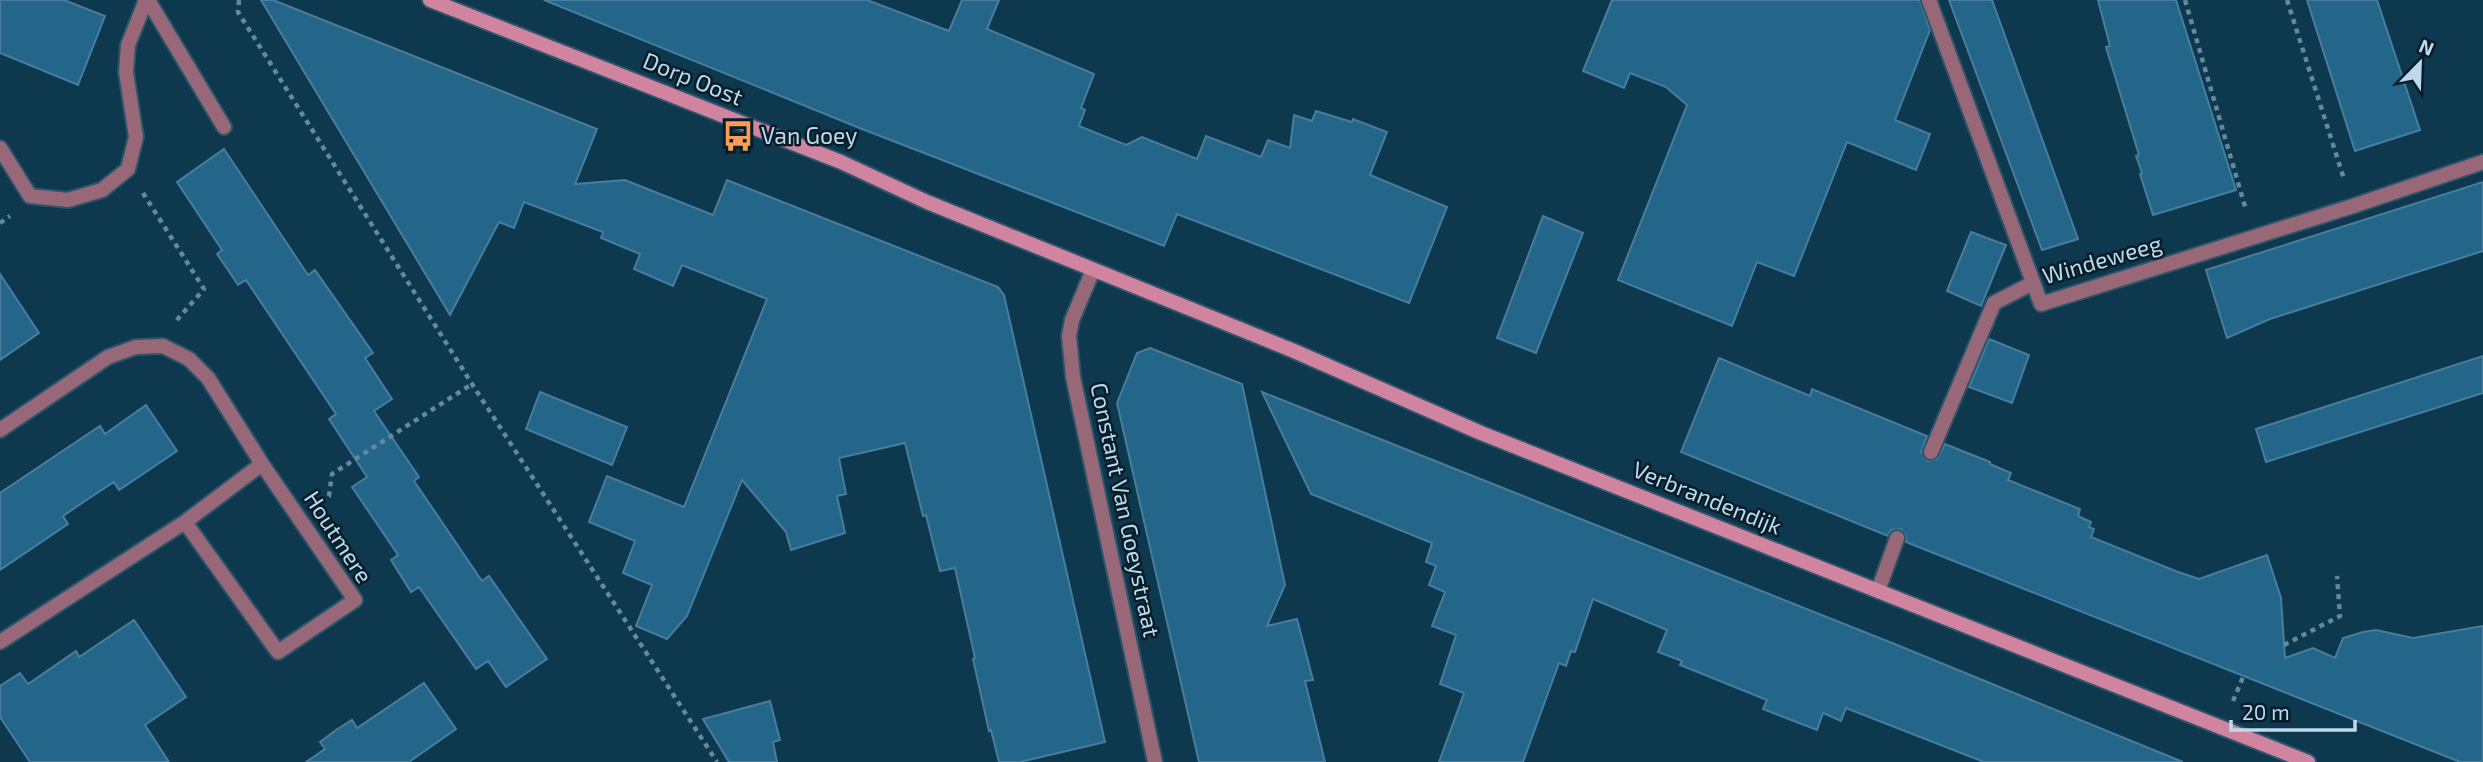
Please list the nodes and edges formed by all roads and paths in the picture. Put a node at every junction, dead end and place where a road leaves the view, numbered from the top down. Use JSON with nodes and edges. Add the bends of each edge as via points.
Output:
{"nodes":[{"id":1,"x":147,"y":0,"type":"edge"},
{"id":2,"x":239,"y":0,"type":"edge"},
{"id":3,"x":430,"y":0,"type":"edge"},
{"id":4,"x":1929,"y":0,"type":"edge"},
{"id":5,"x":2185,"y":0,"type":"edge"},
{"id":6,"x":2287,"y":0,"type":"edge"},
{"id":7,"x":225,"y":127,"type":"dead end"},
{"id":8,"x":0,"y":149,"type":"edge"},
{"id":9,"x":2483,"y":162,"type":"edge"},
{"id":10,"x":128,"y":169,"type":"junction"},
{"id":11,"x":2353,"y":206,"type":"junction"},
{"id":12,"x":2255,"y":237,"type":"junction"},
{"id":13,"x":1093,"y":270,"type":"junction"},
{"id":14,"x":2034,"y":283,"type":"junction"},
{"id":15,"x":163,"y":346,"type":"junction"},
{"id":16,"x":471,"y":384,"type":"junction"},
{"id":17,"x":0,"y":430,"type":"edge"},
{"id":18,"x":1931,"y":452,"type":"dead end"},
{"id":19,"x":261,"y":464,"type":"junction"},
{"id":20,"x":297,"y":515,"type":"junction"},
{"id":21,"x":185,"y":522,"type":"junction"},
{"id":22,"x":1896,"y":538,"type":"dead end"},
{"id":23,"x":2337,"y":576,"type":"dead end"},
{"id":24,"x":1878,"y":591,"type":"junction"},
{"id":25,"x":0,"y":642,"type":"edge"},
{"id":26,"x":2284,"y":645,"type":"dead end"},
{"id":27,"x":717,"y":762,"type":"edge"},
{"id":28,"x":1155,"y":762,"type":"edge"},
{"id":29,"x":2308,"y":762,"type":"edge"}],
"edges":[{"from":1,"to":7,"type":"street"},
{"from":1,"to":10,"type":"street","via":[[128,45],[126,72],[136,137]]},
{"from":2,"to":16,"type":"path","via":[[238,12]]},
{"from":3,"to":13,"type":"main road","name":"Dorp Oost","via":[[841,162]]},
{"from":4,"to":14,"type":"street","name":"Windeweeg"},
{"from":5,"to":12,"type":"path"},
{"from":6,"to":11,"type":"path"},
{"from":8,"to":10,"type":"street","via":[[30,197],[68,200],[102,190]]},
{"from":9,"to":11,"type":"street","name":"Windeweeg"},
{"from":10,"to":15,"type":"path","via":[[204,289],[169,329]]},
{"from":11,"to":12,"type":"street","name":"Windeweeg"},
{"from":12,"to":14,"type":"street","name":"Windeweeg","via":[[2041,304]]},
{"from":13,"to":24,"type":"main road","name":"Verbrandendijk","via":[[1481,433]]},
{"from":13,"to":28,"type":"street","name":"Constant Van Goeystraat","via":[[1069,336],[1073,377]]},
{"from":14,"to":18,"type":"street","via":[[1994,303]]},
{"from":15,"to":17,"type":"street","via":[[136,347],[108,357]]},
{"from":15,"to":19,"type":"street","name":"Houtmere","via":[[189,359],[208,378]]},
{"from":16,"to":20,"type":"path","via":[[332,474],[330,496]]},
{"from":16,"to":27,"type":"path"},
{"from":19,"to":20,"type":"street","name":"Houtmere"},
{"from":19,"to":21,"type":"street"},
{"from":20,"to":21,"type":"street","name":"Houtmere","via":[[355,600],[278,652]]},
{"from":21,"to":25,"type":"street"},
{"from":22,"to":24,"type":"street"},
{"from":23,"to":26,"type":"path","via":[[2340,616]]},
{"from":24,"to":29,"type":"main road","name":"Verbrandendijk"}]}
